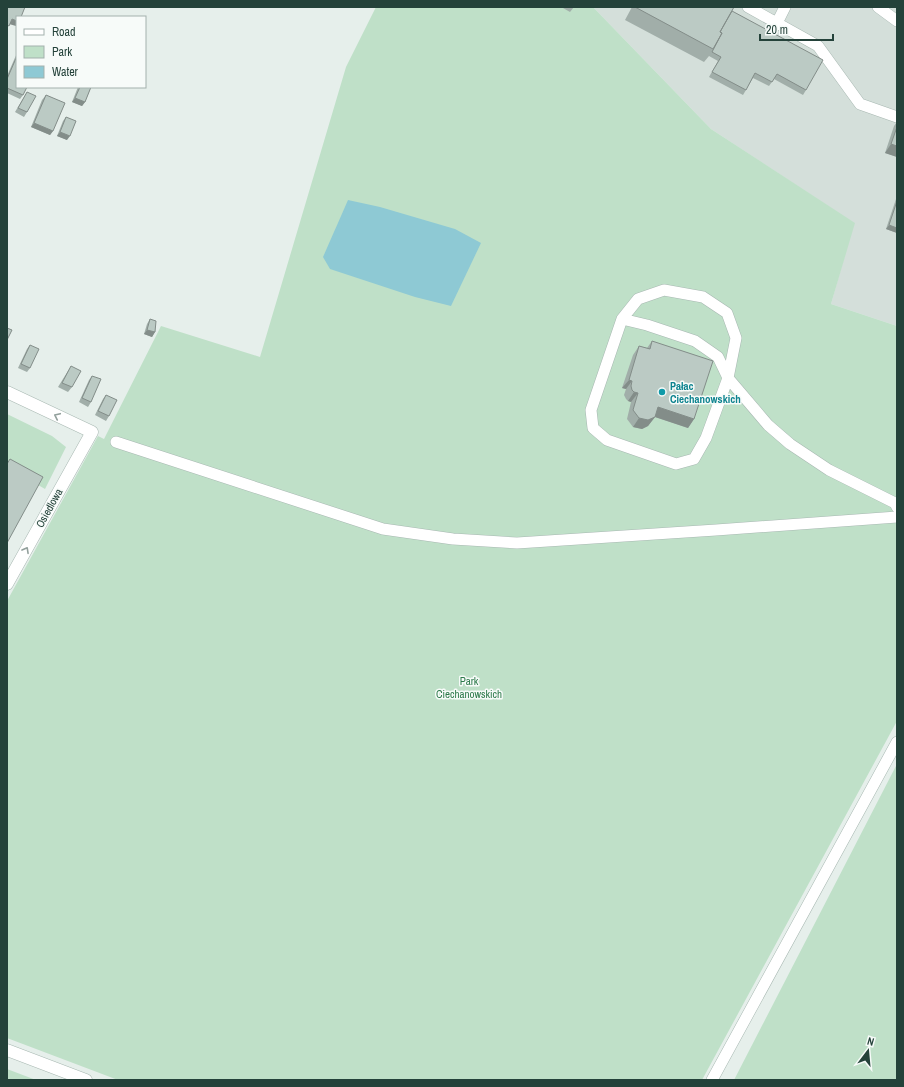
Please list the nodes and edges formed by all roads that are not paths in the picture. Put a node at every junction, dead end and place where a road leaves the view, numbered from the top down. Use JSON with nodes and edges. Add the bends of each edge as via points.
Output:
{"nodes":[{"id":1,"x":748,"y":7,"type":"edge"},
{"id":2,"x":785,"y":7,"type":"edge"},
{"id":3,"x":878,"y":7,"type":"edge"},
{"id":4,"x":897,"y":21,"type":"edge"},
{"id":5,"x":777,"y":23,"type":"junction"},
{"id":6,"x":897,"y":117,"type":"edge"},
{"id":7,"x":622,"y":319,"type":"junction"},
{"id":8,"x":728,"y":378,"type":"junction"},
{"id":9,"x":7,"y":392,"type":"edge"},
{"id":10,"x":116,"y":442,"type":"dead end"},
{"id":11,"x":897,"y":507,"type":"edge"},
{"id":12,"x":897,"y":516,"type":"edge"},
{"id":13,"x":7,"y":584,"type":"edge"},
{"id":14,"x":897,"y":742,"type":"edge"},
{"id":15,"x":7,"y":1050,"type":"edge"},
{"id":16,"x":86,"y":1080,"type":"edge"},
{"id":17,"x":712,"y":1080,"type":"edge"}],
"edges":[{"from":1,"to":5,"type":"lane"},
{"from":2,"to":5,"type":"lane"},
{"from":3,"to":4,"type":"lane"},
{"from":5,"to":6,"type":"lane","via":[[818,46],[860,104]]},
{"from":7,"to":8,"type":"lane","via":[[695,341],[718,357]]},
{"from":7,"to":8,"type":"lane","via":[[638,299],[664,290],[703,297],[727,313],[736,338]]},
{"from":7,"to":8,"type":"lane","via":[[591,410],[593,428],[607,440],[676,464],[694,459],[706,438]]},
{"from":8,"to":11,"type":"lane","via":[[768,425],[790,444],[829,470],[895,503]]},
{"from":13,"to":9,"type":"street","name":"Osiedlowa","one_way":true,"via":[[92,432]]},
{"from":10,"to":12,"type":"lane","via":[[383,529],[453,539],[517,543]]},
{"from":14,"to":17,"type":"lane"},
{"from":15,"to":16,"type":"street"}]}
